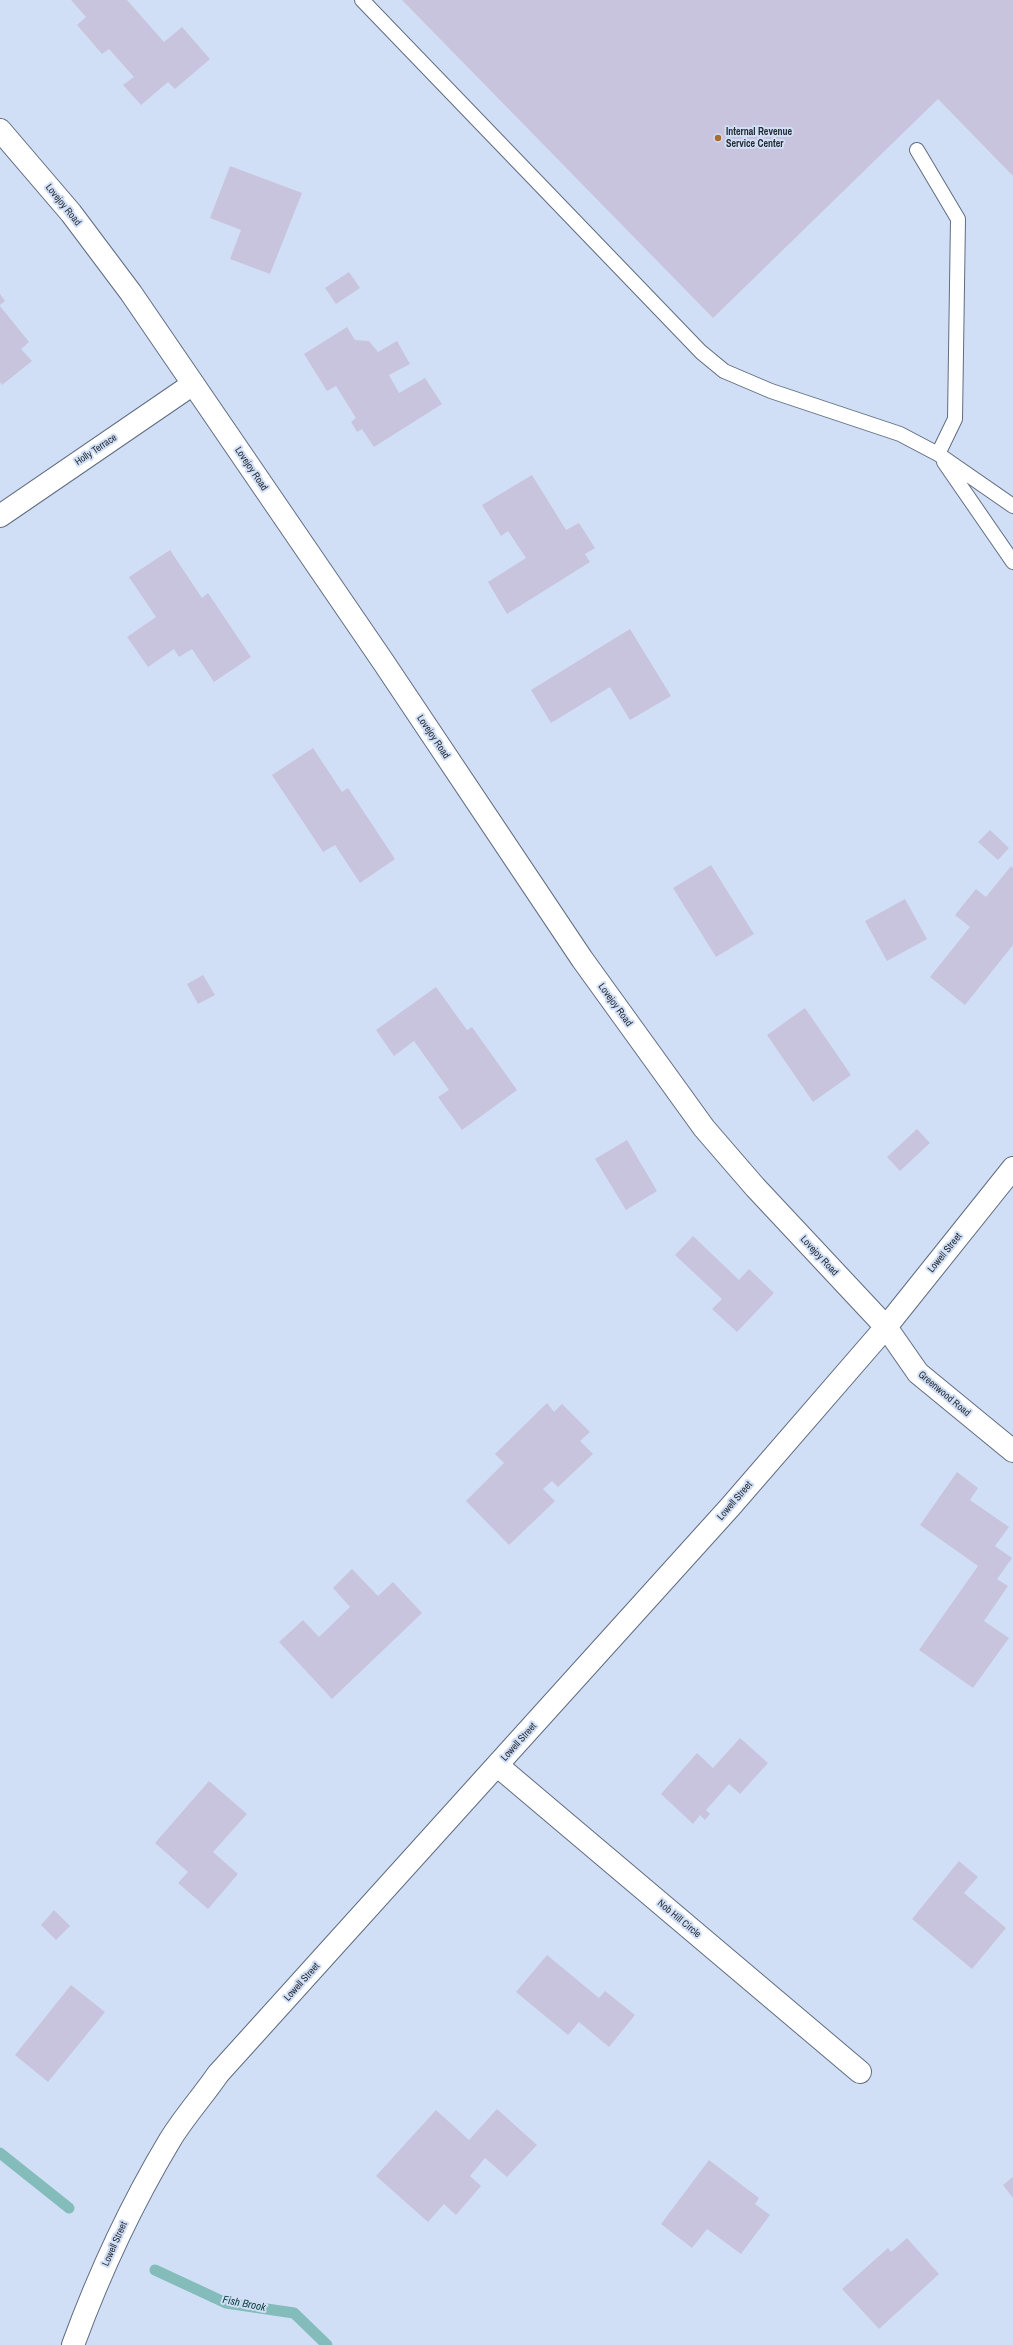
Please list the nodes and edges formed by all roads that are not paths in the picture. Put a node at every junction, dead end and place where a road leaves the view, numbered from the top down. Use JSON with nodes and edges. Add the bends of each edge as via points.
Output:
{"nodes":[{"id":1,"x":362,"y":0,"type":"edge"},
{"id":2,"x":0,"y":130,"type":"edge"},
{"id":3,"x":917,"y":150,"type":"dead end"},
{"id":4,"x":193,"y":384,"type":"junction"},
{"id":5,"x":938,"y":454,"type":"junction"},
{"id":6,"x":1013,"y":506,"type":"edge"},
{"id":7,"x":0,"y":516,"type":"edge"},
{"id":8,"x":1013,"y":562,"type":"edge"},
{"id":9,"x":1013,"y":1168,"type":"edge"},
{"id":10,"x":886,"y":1327,"type":"junction"},
{"id":11,"x":1013,"y":1451,"type":"edge"},
{"id":12,"x":498,"y":1766,"type":"junction"},
{"id":13,"x":860,"y":2072,"type":"dead end"},
{"id":14,"x":73,"y":2345,"type":"edge"}],
"edges":[{"from":1,"to":5,"type":"lane","via":[[701,352],[724,371],[771,391],[900,434]]},
{"from":2,"to":4,"type":"main road","name":"Lovejoy Road","via":[[71,213]]},
{"from":3,"to":5,"type":"lane","via":[[958,219],[955,419]]},
{"from":4,"to":7,"type":"main road","name":"Holly Terrace"},
{"from":4,"to":10,"type":"main road","name":"Lovejoy Road","via":[[582,959],[704,1128],[755,1187]]},
{"from":5,"to":6,"type":"lane"},
{"from":5,"to":8,"type":"lane"},
{"from":9,"to":10,"type":"main road","name":"Lowell Street"},
{"from":10,"to":11,"type":"main road","name":"Greenwood Road","via":[[918,1373]]},
{"from":10,"to":12,"type":"main road","name":"Lowell Street","via":[[731,1506]]},
{"from":12,"to":13,"type":"main road","name":"Nob Hill Circle"},
{"from":12,"to":14,"type":"main road","name":"Lowell Street","via":[[218,2074],[171,2139],[127,2215]]}]}
